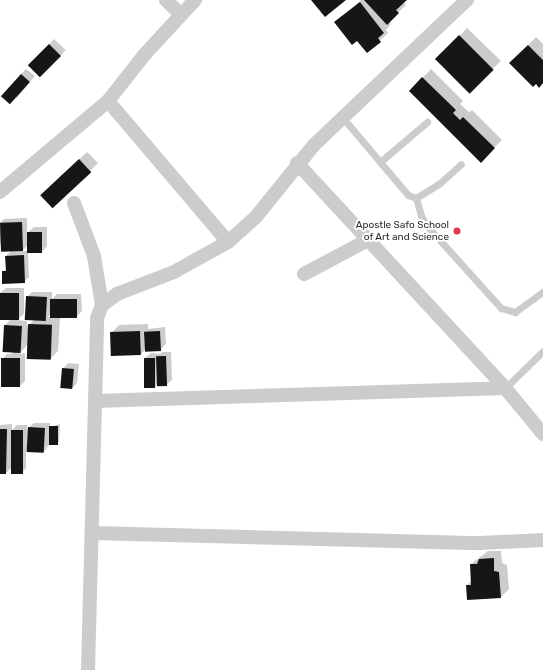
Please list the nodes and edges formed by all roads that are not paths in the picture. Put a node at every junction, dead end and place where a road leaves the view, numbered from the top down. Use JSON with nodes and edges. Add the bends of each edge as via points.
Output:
{"nodes":[{"id":1,"x":166,"y":0,"type":"edge"},
{"id":2,"x":195,"y":0,"type":"edge"},
{"id":3,"x":467,"y":0,"type":"edge"},
{"id":4,"x":180,"y":14,"type":"junction"},
{"id":5,"x":108,"y":101,"type":"junction"},
{"id":6,"x":343,"y":118,"type":"junction"},
{"id":7,"x":427,"y":122,"type":"dead end"},
{"id":8,"x":380,"y":162,"type":"junction"},
{"id":9,"x":297,"y":163,"type":"junction"},
{"id":10,"x":461,"y":164,"type":"dead end"},
{"id":11,"x":0,"y":192,"type":"edge"},
{"id":12,"x":416,"y":198,"type":"junction"},
{"id":13,"x":74,"y":203,"type":"dead end"},
{"id":14,"x":368,"y":240,"type":"junction"},
{"id":15,"x":228,"y":242,"type":"junction"},
{"id":16,"x":304,"y":274,"type":"dead end"},
{"id":17,"x":543,"y":292,"type":"edge"},
{"id":18,"x":102,"y":305,"type":"junction"},
{"id":19,"x":543,"y":351,"type":"edge"},
{"id":20,"x":505,"y":388,"type":"junction"},
{"id":21,"x":95,"y":401,"type":"junction"},
{"id":22,"x":542,"y":432,"type":"edge"},
{"id":23,"x":92,"y":533,"type":"junction"},
{"id":24,"x":543,"y":540,"type":"edge"},
{"id":25,"x":88,"y":670,"type":"edge"}],
"edges":[{"from":1,"to":4,"type":"street"},
{"from":2,"to":4,"type":"street"},
{"from":3,"to":6,"type":"street"},
{"from":4,"to":5,"type":"street","via":[[121,81]]},
{"from":5,"to":11,"type":"street"},
{"from":5,"to":15,"type":"street"},
{"from":6,"to":8,"type":"lane"},
{"from":6,"to":9,"type":"street"},
{"from":7,"to":8,"type":"lane"},
{"from":8,"to":12,"type":"lane","via":[[408,195]]},
{"from":9,"to":14,"type":"street"},
{"from":9,"to":15,"type":"street","via":[[255,218]]},
{"from":10,"to":12,"type":"lane","via":[[440,184]]},
{"from":12,"to":17,"type":"lane","via":[[421,216],[428,227],[501,308],[515,312]]},
{"from":13,"to":18,"type":"street","via":[[94,256]]},
{"from":14,"to":16,"type":"street"},
{"from":14,"to":20,"type":"street"},
{"from":15,"to":18,"type":"street","via":[[174,272],[117,294]]},
{"from":18,"to":21,"type":"street","via":[[97,318]]},
{"from":19,"to":20,"type":"lane"},
{"from":20,"to":21,"type":"street"},
{"from":20,"to":22,"type":"street"},
{"from":21,"to":23,"type":"street"},
{"from":23,"to":24,"type":"street","via":[[472,543]]},
{"from":23,"to":25,"type":"street"}]}
